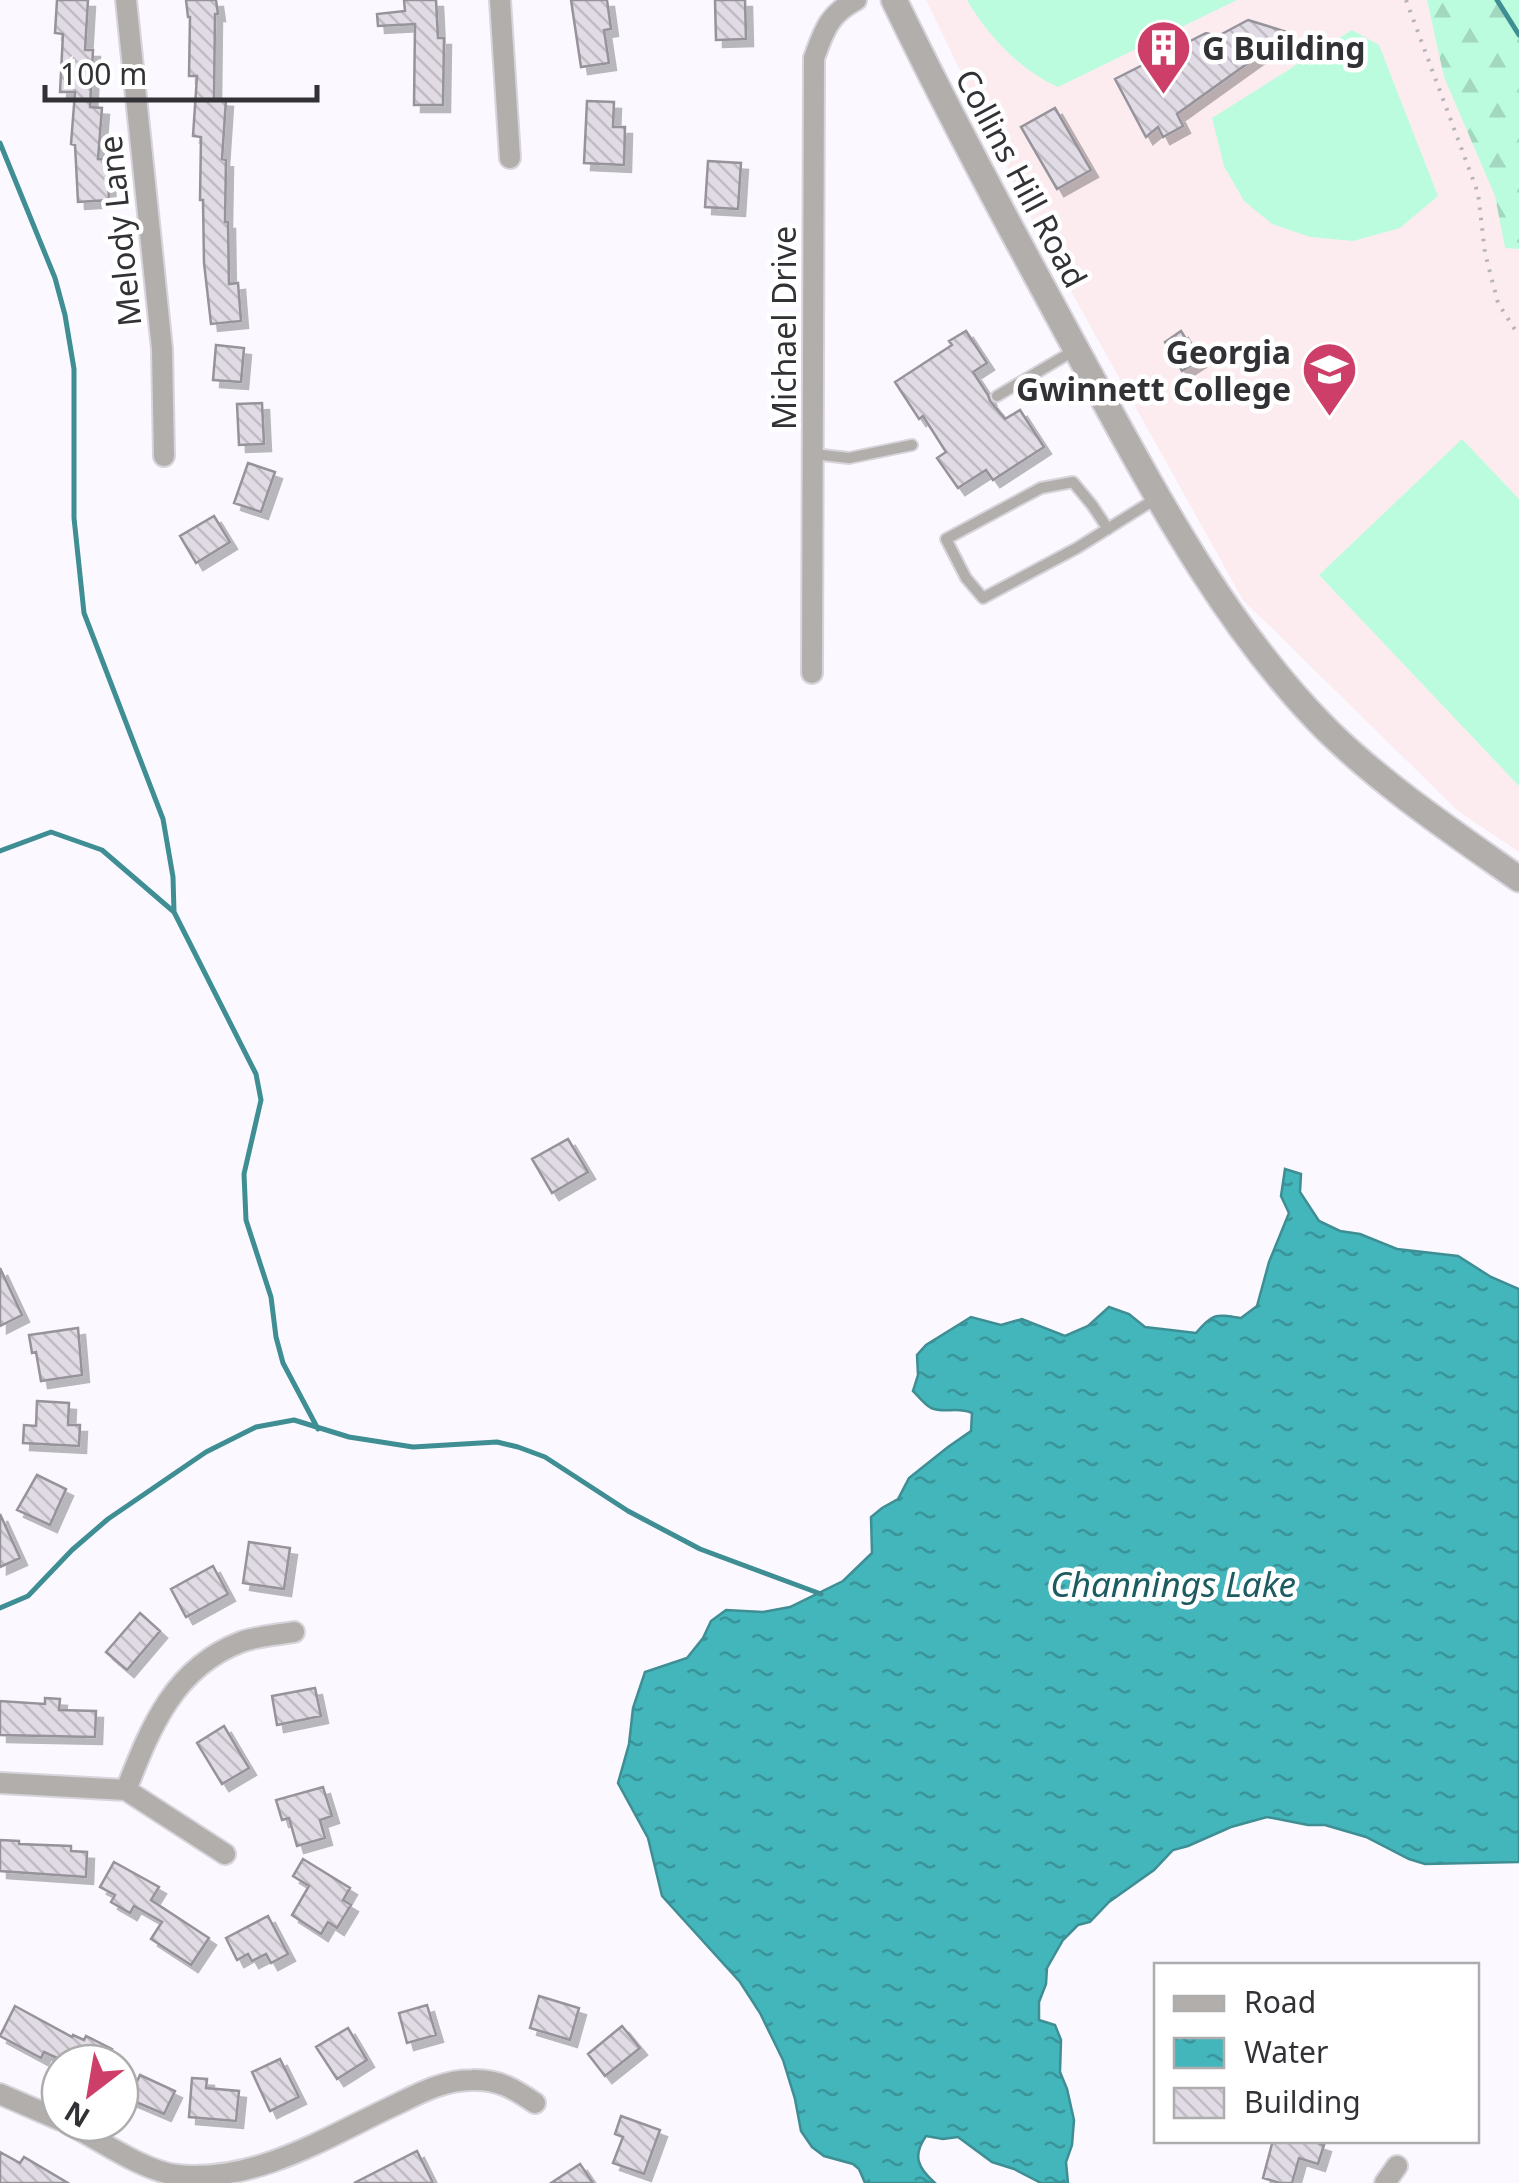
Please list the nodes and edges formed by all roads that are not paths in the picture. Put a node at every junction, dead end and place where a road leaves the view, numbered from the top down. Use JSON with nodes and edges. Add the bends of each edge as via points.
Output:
{"nodes":[{"id":1,"x":126,"y":0,"type":"edge"},
{"id":2,"x":500,"y":0,"type":"edge"},
{"id":3,"x":856,"y":0,"type":"edge"},
{"id":4,"x":894,"y":0,"type":"edge"},
{"id":5,"x":510,"y":158,"type":"dead end"},
{"id":6,"x":1076,"y":349,"type":"junction"},
{"id":7,"x":998,"y":396,"type":"dead end"},
{"id":8,"x":912,"y":445,"type":"dead end"},
{"id":9,"x":813,"y":454,"type":"junction"},
{"id":10,"x":164,"y":456,"type":"dead end"},
{"id":11,"x":1158,"y":498,"type":"junction"},
{"id":12,"x":1108,"y":529,"type":"junction"},
{"id":13,"x":812,"y":673,"type":"dead end"},
{"id":14,"x":1519,"y":879,"type":"edge"},
{"id":15,"x":294,"y":1632,"type":"dead end"},
{"id":16,"x":0,"y":1783,"type":"edge"},
{"id":17,"x":126,"y":1790,"type":"junction"},
{"id":18,"x":225,"y":1854,"type":"dead end"},
{"id":19,"x":0,"y":2094,"type":"edge"},
{"id":20,"x":535,"y":2103,"type":"dead end"},
{"id":21,"x":40,"y":2112,"type":"edge"},
{"id":22,"x":102,"y":2143,"type":"edge"}],
"edges":[{"from":1,"to":10,"type":"street","name":"Melody Lane","via":[[162,349]]},
{"from":2,"to":5,"type":"street"},
{"from":3,"to":9,"type":"street","name":"Michael Drive","via":[[827,24],[814,58]]},
{"from":4,"to":6,"type":"street","name":"Collins Hill Road"},
{"from":6,"to":7,"type":"lane"},
{"from":6,"to":11,"type":"street","name":"Collins Hill Road"},
{"from":8,"to":9,"type":"lane","via":[[849,458]]},
{"from":9,"to":13,"type":"street","name":"Michael Drive"},
{"from":11,"to":12,"type":"lane"},
{"from":11,"to":14,"type":"street","name":"Collins Hill Road","via":[[1228,610],[1327,730],[1416,806]]},
{"from":12,"to":12,"type":"lane","via":[[984,598],[946,539],[1042,488],[1072,482]]},
{"from":15,"to":17,"type":"street","via":[[242,1641],[199,1665],[150,1730]]},
{"from":16,"to":17,"type":"street"},
{"from":17,"to":18,"type":"street"},
{"from":19,"to":21,"type":"street"},
{"from":20,"to":22,"type":"street","via":[[507,2084],[435,2086],[269,2165],[219,2175],[174,2175]]}]}
